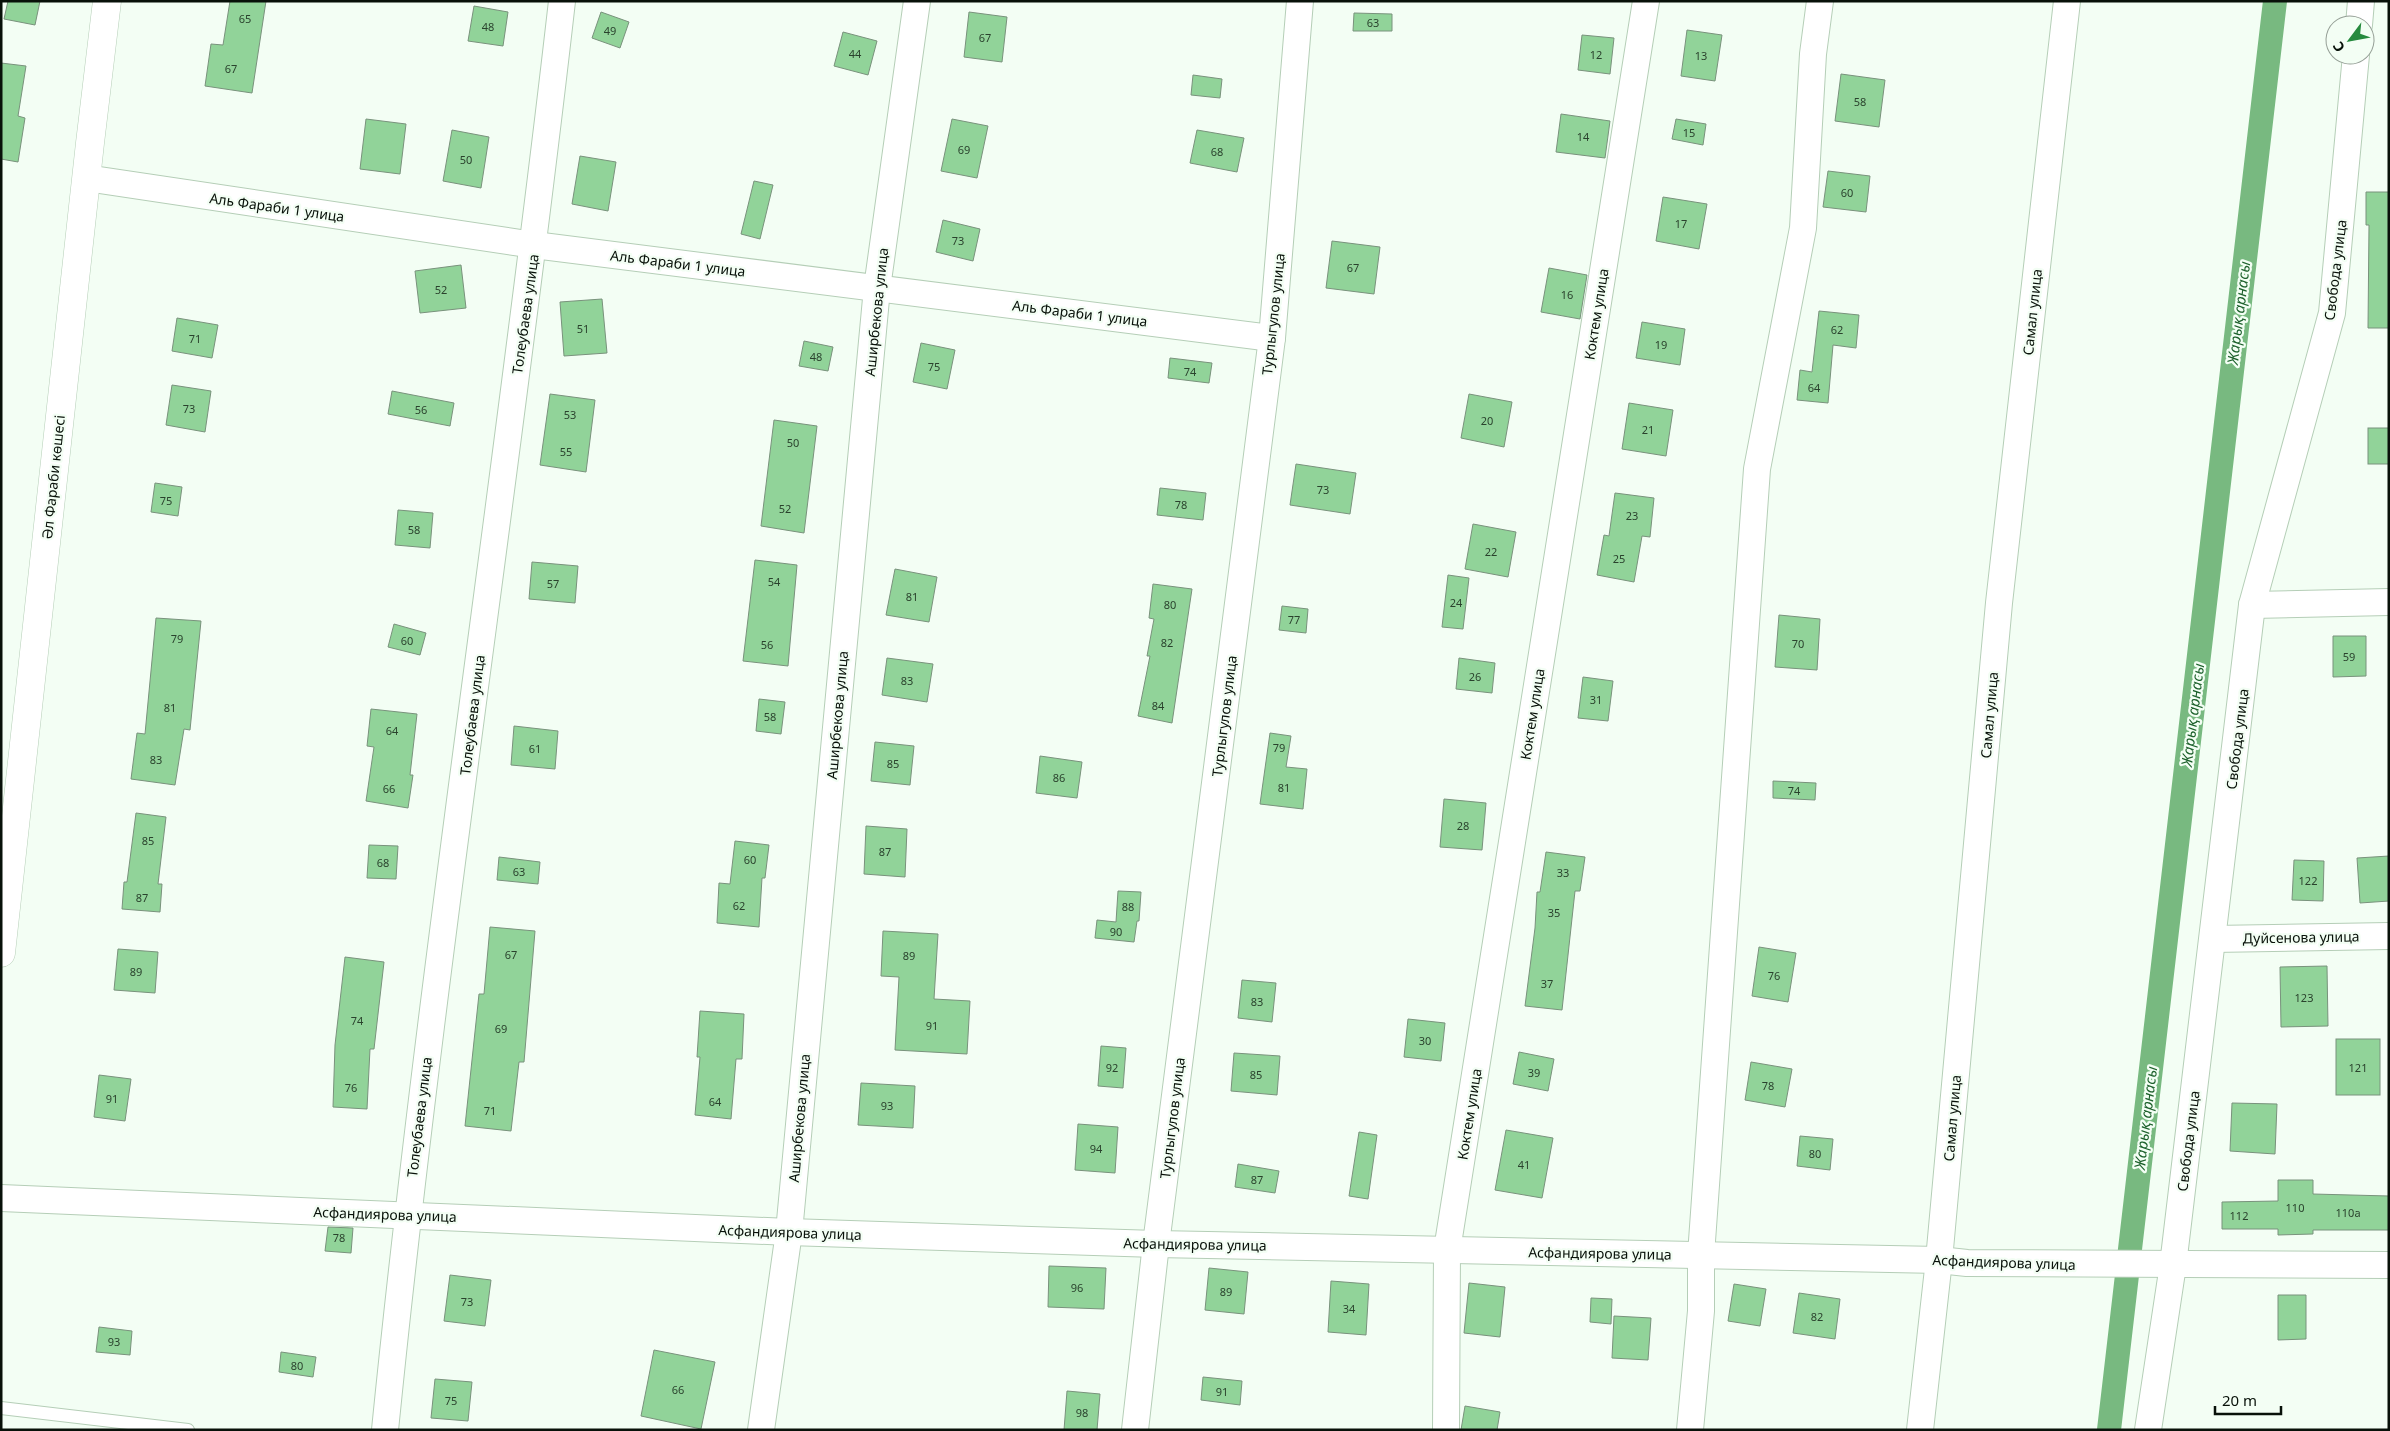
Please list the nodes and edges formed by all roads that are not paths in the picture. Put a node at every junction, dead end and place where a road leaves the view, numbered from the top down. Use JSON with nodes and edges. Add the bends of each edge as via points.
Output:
{"nodes":[{"id":1,"x":107,"y":1,"type":"edge"},
{"id":2,"x":562,"y":1,"type":"edge"},
{"id":3,"x":917,"y":1,"type":"edge"},
{"id":4,"x":1300,"y":1,"type":"edge"},
{"id":5,"x":1646,"y":1,"type":"edge"},
{"id":6,"x":1820,"y":1,"type":"edge"},
{"id":7,"x":2067,"y":1,"type":"edge"},
{"id":8,"x":2361,"y":1,"type":"edge"},
{"id":9,"x":2360,"y":15,"type":"edge"},
{"id":10,"x":2355,"y":65,"type":"edge"},
{"id":11,"x":86,"y":178,"type":"junction"},
{"id":12,"x":534,"y":245,"type":"junction"},
{"id":13,"x":877,"y":288,"type":"junction"},
{"id":14,"x":1272,"y":338,"type":"junction"},
{"id":15,"x":2389,"y":602,"type":"edge"},
{"id":16,"x":2252,"y":605,"type":"junction"},
{"id":17,"x":2389,"y":936,"type":"edge"},
{"id":18,"x":2213,"y":939,"type":"junction"},
{"id":19,"x":1,"y":952,"type":"edge"},
{"id":20,"x":1,"y":1198,"type":"edge"},
{"id":21,"x":406,"y":1214,"type":"junction"},
{"id":22,"x":789,"y":1232,"type":"junction"},
{"id":23,"x":1156,"y":1244,"type":"junction"},
{"id":24,"x":1447,"y":1250,"type":"junction"},
{"id":25,"x":1701,"y":1255,"type":"junction"},
{"id":26,"x":1939,"y":1260,"type":"junction"},
{"id":27,"x":2172,"y":1265,"type":"junction"},
{"id":28,"x":2389,"y":1265,"type":"edge"},
{"id":29,"x":1,"y":1408,"type":"edge"},
{"id":30,"x":188,"y":1430,"type":"edge"},
{"id":31,"x":385,"y":1430,"type":"edge"},
{"id":32,"x":761,"y":1430,"type":"edge"},
{"id":33,"x":1135,"y":1430,"type":"edge"},
{"id":34,"x":1446,"y":1430,"type":"edge"},
{"id":35,"x":1690,"y":1430,"type":"edge"},
{"id":36,"x":1920,"y":1430,"type":"edge"},
{"id":37,"x":2148,"y":1430,"type":"edge"}],
"edges":[{"from":1,"to":11,"type":"street","name":"Әл Фараби көшесі"},
{"from":2,"to":12,"type":"street","name":"Толеубаева улица"},
{"from":3,"to":13,"type":"street","name":"Аширбекова улица"},
{"from":4,"to":14,"type":"street","name":"Турлыгулов улица"},
{"from":5,"to":24,"type":"street","name":"Коктем улица"},
{"from":6,"to":25,"type":"street","via":[[1803,228],[1757,469]]},
{"from":7,"to":26,"type":"street","name":"Самал улица","via":[[1999,603]]},
{"from":8,"to":9,"type":"street"},
{"from":10,"to":16,"type":"street","name":"Свобода улица","via":[[2332,313]]},
{"from":11,"to":12,"type":"street","name":"Аль Фараби 1 улица"},
{"from":11,"to":19,"type":"street","name":"Әл Фараби көшесі"},
{"from":12,"to":13,"type":"street","name":"Аль Фараби 1 улица"},
{"from":12,"to":21,"type":"street","name":"Толеубаева улица"},
{"from":13,"to":14,"type":"street","name":"Аль Фараби 1 улица"},
{"from":13,"to":22,"type":"street","name":"Аширбекова улица"},
{"from":14,"to":23,"type":"street","name":"Турлыгулов улица"},
{"from":15,"to":16,"type":"street"},
{"from":16,"to":18,"type":"street","name":"Свобода улица"},
{"from":17,"to":18,"type":"street","name":"Дуйсенова улица"},
{"from":18,"to":27,"type":"street","name":"Свобода улица"},
{"from":20,"to":21,"type":"street","name":"Асфандиярова улица"},
{"from":21,"to":22,"type":"street","name":"Асфандиярова улица"},
{"from":21,"to":31,"type":"street","name":"Толеубаева улица"},
{"from":22,"to":23,"type":"street","name":"Асфандиярова улица"},
{"from":22,"to":32,"type":"street","name":"Аширбекова улица"},
{"from":23,"to":24,"type":"street","name":"Асфандиярова улица"},
{"from":23,"to":33,"type":"street","name":"Турлыгулов улица"},
{"from":24,"to":25,"type":"street","name":"Асфандиярова улица"},
{"from":24,"to":34,"type":"street","name":"Коктем улица"},
{"from":25,"to":26,"type":"street","name":"Асфандиярова улица"},
{"from":25,"to":35,"type":"street","via":[[1701,1311]]},
{"from":26,"to":27,"type":"street","name":"Асфандиярова улица","via":[[1967,1264]]},
{"from":26,"to":36,"type":"street","name":"Самал улица"},
{"from":27,"to":28,"type":"street","name":"Асфандиярова улица"},
{"from":27,"to":37,"type":"street","name":"Свобода улица"},
{"from":29,"to":30,"type":"lane"}]}
